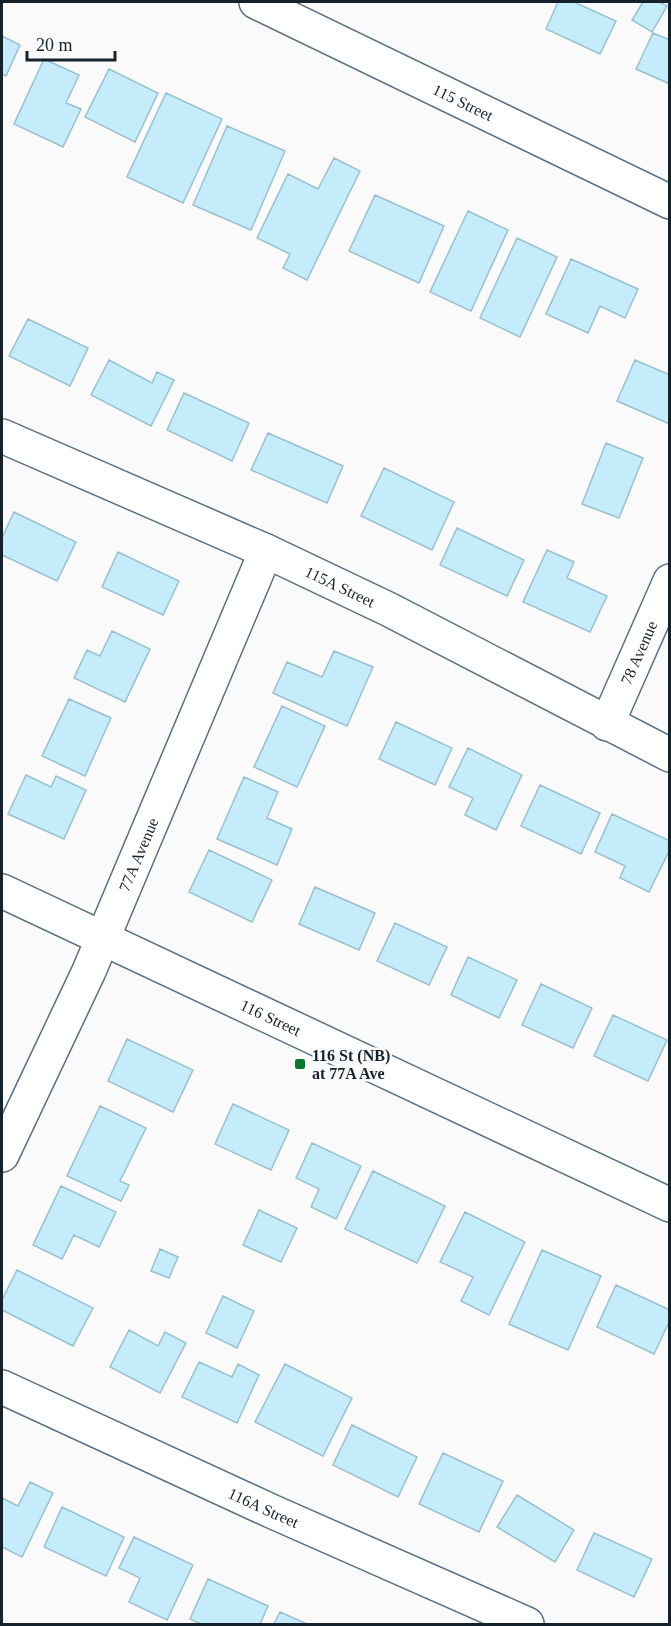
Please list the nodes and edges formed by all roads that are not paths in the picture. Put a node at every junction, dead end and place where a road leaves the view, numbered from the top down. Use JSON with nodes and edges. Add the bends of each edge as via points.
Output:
{"nodes":[{"id":1,"x":256,"y":2,"type":"edge"},
{"id":2,"x":669,"y":202,"type":"edge"},
{"id":3,"x":2,"y":435,"type":"edge"},
{"id":4,"x":266,"y":550,"type":"junction"},
{"id":5,"x":669,"y":581,"type":"edge"},
{"id":6,"x":608,"y":724,"type":"junction"},
{"id":7,"x":669,"y":755,"type":"edge"},
{"id":8,"x":2,"y":891,"type":"edge"},
{"id":9,"x":102,"y":938,"type":"junction"},
{"id":10,"x":2,"y":1155,"type":"edge"},
{"id":11,"x":669,"y":1205,"type":"edge"},
{"id":12,"x":2,"y":1387,"type":"edge"},
{"id":13,"x":527,"y":1624,"type":"edge"}],
"edges":[{"from":1,"to":2,"type":"street","name":"115 Street"},
{"from":3,"to":4,"type":"street","name":"115A Street"},
{"from":4,"to":6,"type":"street","name":"115A Street"},
{"from":4,"to":9,"type":"street","name":"77A Avenue"},
{"from":5,"to":6,"type":"street","name":"78 Avenue"},
{"from":6,"to":7,"type":"street","name":"115A Street"},
{"from":8,"to":9,"type":"street","name":"116 Street"},
{"from":9,"to":10,"type":"street","name":"77A Avenue"},
{"from":9,"to":11,"type":"street","name":"116 Street"},
{"from":12,"to":13,"type":"street","name":"116A Street"}]}
